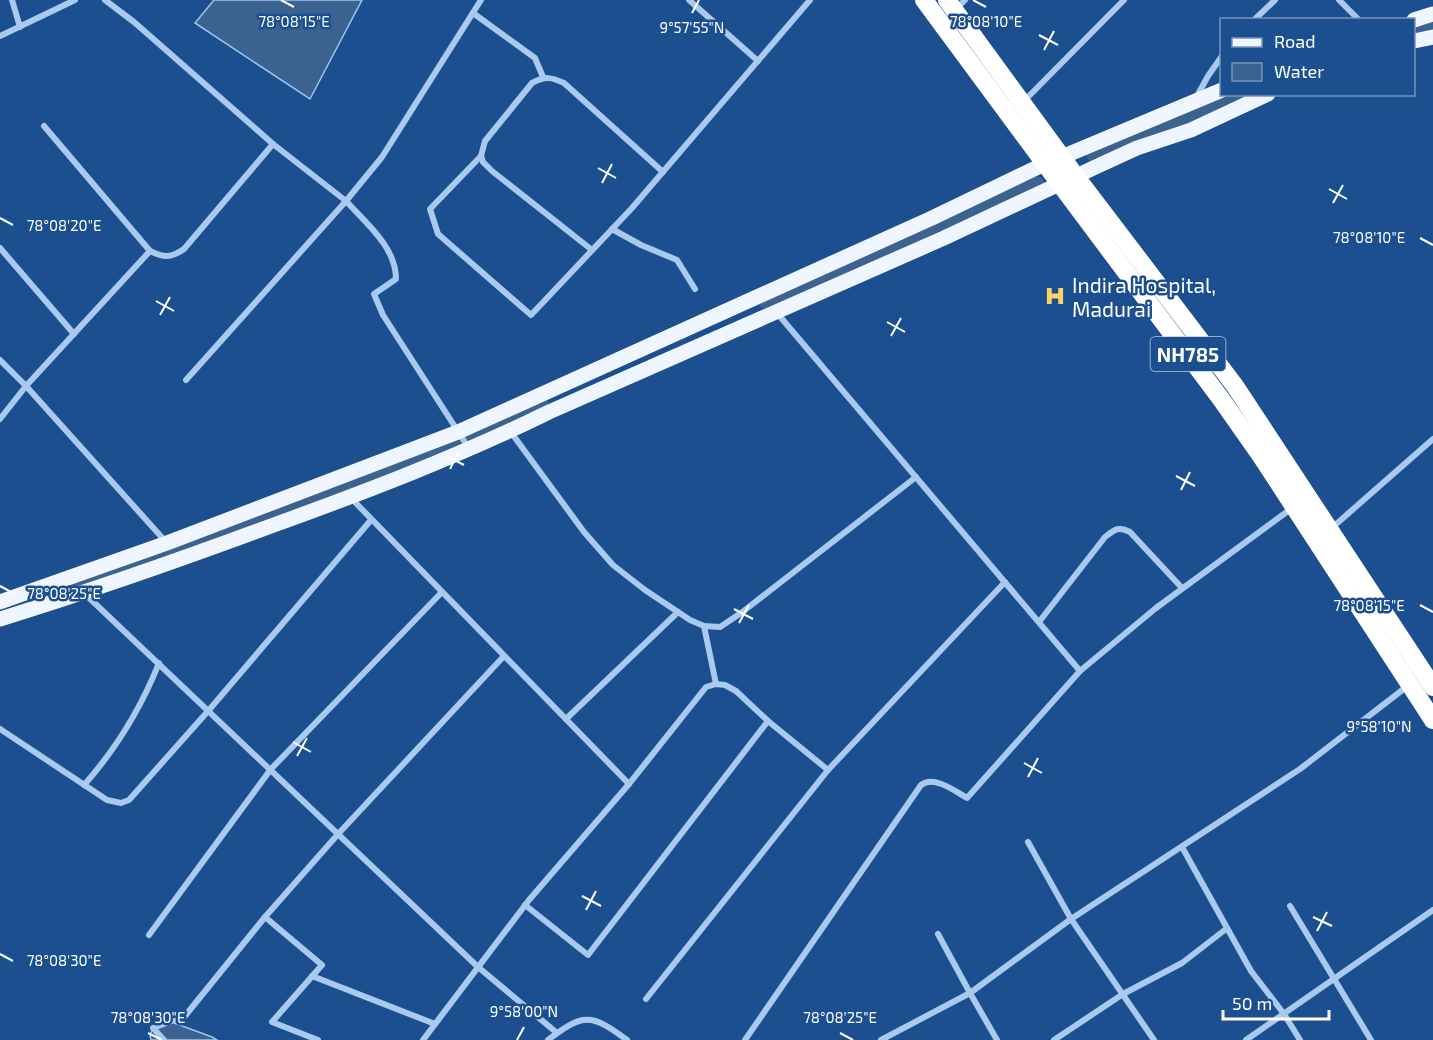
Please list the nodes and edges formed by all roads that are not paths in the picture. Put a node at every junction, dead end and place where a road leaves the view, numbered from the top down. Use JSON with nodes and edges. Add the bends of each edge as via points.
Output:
{"nodes":[{"id":1,"x":12,"y":0,"type":"edge"},
{"id":2,"x":75,"y":0,"type":"edge"},
{"id":3,"x":105,"y":0,"type":"edge"},
{"id":4,"x":481,"y":0,"type":"edge"},
{"id":5,"x":689,"y":0,"type":"edge"},
{"id":6,"x":810,"y":0,"type":"edge"},
{"id":7,"x":924,"y":0,"type":"edge"},
{"id":8,"x":965,"y":0,"type":"edge"},
{"id":9,"x":1124,"y":0,"type":"edge"},
{"id":10,"x":1275,"y":0,"type":"edge"},
{"id":11,"x":1339,"y":0,"type":"edge"},
{"id":12,"x":953,"y":3,"type":"edge"},
{"id":13,"x":473,"y":13,"type":"junction"},
{"id":14,"x":1433,"y":14,"type":"edge"},
{"id":15,"x":1256,"y":18,"type":"edge"},
{"id":16,"x":1357,"y":18,"type":"edge"},
{"id":17,"x":1415,"y":19,"type":"edge"},
{"id":18,"x":20,"y":27,"type":"junction"},
{"id":19,"x":0,"y":36,"type":"edge"},
{"id":20,"x":1433,"y":37,"type":"edge"},
{"id":21,"x":1415,"y":41,"type":"edge"},
{"id":22,"x":1220,"y":58,"type":"edge"},
{"id":23,"x":758,"y":60,"type":"junction"},
{"id":24,"x":543,"y":77,"type":"junction"},
{"id":25,"x":1220,"y":90,"type":"edge"},
{"id":26,"x":1264,"y":96,"type":"edge"},
{"id":27,"x":1027,"y":98,"type":"dead end"},
{"id":28,"x":1196,"y":99,"type":"junction"},
{"id":29,"x":44,"y":126,"type":"dead end"},
{"id":30,"x":273,"y":144,"type":"junction"},
{"id":31,"x":481,"y":156,"type":"junction"},
{"id":32,"x":663,"y":172,"type":"junction"},
{"id":33,"x":346,"y":201,"type":"junction"},
{"id":34,"x":612,"y":229,"type":"junction"},
{"id":35,"x":0,"y":248,"type":"edge"},
{"id":36,"x":592,"y":250,"type":"junction"},
{"id":37,"x":150,"y":251,"type":"junction"},
{"id":38,"x":695,"y":289,"type":"dead end"},
{"id":39,"x":777,"y":313,"type":"junction"},
{"id":40,"x":74,"y":334,"type":"junction"},
{"id":41,"x":0,"y":360,"type":"edge"},
{"id":42,"x":186,"y":380,"type":"dead end"},
{"id":43,"x":26,"y":386,"type":"junction"},
{"id":44,"x":0,"y":419,"type":"edge"},
{"id":45,"x":510,"y":431,"type":"junction"},
{"id":46,"x":1433,"y":439,"type":"edge"},
{"id":47,"x":463,"y":440,"type":"junction"},
{"id":48,"x":916,"y":477,"type":"junction"},
{"id":49,"x":351,"y":497,"type":"junction"},
{"id":50,"x":1288,"y":511,"type":"dead end"},
{"id":51,"x":371,"y":520,"type":"junction"},
{"id":52,"x":1334,"y":526,"type":"dead end"},
{"id":53,"x":167,"y":543,"type":"junction"},
{"id":54,"x":1005,"y":582,"type":"junction"},
{"id":55,"x":1182,"y":588,"type":"junction"},
{"id":56,"x":83,"y":591,"type":"junction"},
{"id":57,"x":442,"y":592,"type":"junction"},
{"id":58,"x":1,"y":600,"type":"edge"},
{"id":59,"x":678,"y":612,"type":"junction"},
{"id":60,"x":0,"y":619,"type":"edge"},
{"id":61,"x":1039,"y":622,"type":"junction"},
{"id":62,"x":704,"y":627,"type":"junction"},
{"id":63,"x":504,"y":656,"type":"junction"},
{"id":64,"x":159,"y":663,"type":"junction"},
{"id":65,"x":1080,"y":671,"type":"junction"},
{"id":66,"x":716,"y":684,"type":"junction"},
{"id":67,"x":1433,"y":687,"type":"edge"},
{"id":68,"x":1405,"y":688,"type":"dead end"},
{"id":69,"x":209,"y":710,"type":"junction"},
{"id":70,"x":566,"y":719,"type":"junction"},
{"id":71,"x":1433,"y":720,"type":"edge"},
{"id":72,"x":768,"y":721,"type":"junction"},
{"id":73,"x":0,"y":729,"type":"edge"},
{"id":74,"x":272,"y":769,"type":"junction"},
{"id":75,"x":828,"y":770,"type":"junction"},
{"id":76,"x":628,"y":784,"type":"junction"},
{"id":77,"x":84,"y":785,"type":"junction"},
{"id":78,"x":339,"y":833,"type":"junction"},
{"id":79,"x":1028,"y":842,"type":"dead end"},
{"id":80,"x":1182,"y":846,"type":"junction"},
{"id":81,"x":525,"y":905,"type":"junction"},
{"id":82,"x":1290,"y":906,"type":"dead end"},
{"id":83,"x":1433,"y":910,"type":"edge"},
{"id":84,"x":265,"y":917,"type":"junction"},
{"id":85,"x":1071,"y":919,"type":"junction"},
{"id":86,"x":1226,"y":929,"type":"junction"},
{"id":87,"x":938,"y":934,"type":"dead end"},
{"id":88,"x":149,"y":935,"type":"dead end"},
{"id":89,"x":478,"y":967,"type":"junction"},
{"id":90,"x":312,"y":976,"type":"junction"},
{"id":91,"x":1335,"y":978,"type":"junction"},
{"id":92,"x":970,"y":993,"type":"junction"},
{"id":93,"x":1123,"y":994,"type":"junction"},
{"id":94,"x":646,"y":999,"type":"dead end"},
{"id":95,"x":1284,"y":1014,"type":"junction"},
{"id":96,"x":435,"y":1024,"type":"junction"},
{"id":97,"x":556,"y":1034,"type":"junction"},
{"id":98,"x":164,"y":1040,"type":"edge"},
{"id":99,"x":318,"y":1040,"type":"edge"},
{"id":100,"x":423,"y":1040,"type":"edge"},
{"id":101,"x":548,"y":1040,"type":"edge"},
{"id":102,"x":627,"y":1040,"type":"edge"},
{"id":103,"x":746,"y":1040,"type":"edge"},
{"id":104,"x":881,"y":1040,"type":"edge"},
{"id":105,"x":997,"y":1040,"type":"edge"},
{"id":106,"x":1054,"y":1040,"type":"edge"},
{"id":107,"x":1154,"y":1040,"type":"edge"},
{"id":108,"x":1246,"y":1040,"type":"edge"},
{"id":109,"x":1300,"y":1040,"type":"edge"},
{"id":110,"x":1371,"y":1040,"type":"edge"}],
"edges":[{"from":1,"to":18,"type":"street"},
{"from":2,"to":18,"type":"street"},
{"from":3,"to":30,"type":"street"},
{"from":4,"to":13,"type":"street"},
{"from":5,"to":23,"type":"street"},
{"from":6,"to":23,"type":"street"},
{"from":7,"to":71,"type":"highway","number":"NH785","via":[[1234,417]]},
{"from":8,"to":12,"type":"street"},
{"from":9,"to":27,"type":"street"},
{"from":10,"to":15,"type":"street"},
{"from":11,"to":16,"type":"street"},
{"from":12,"to":67,"type":"highway","number":"NH785","via":[[1080,182],[1235,386]]},
{"from":13,"to":24,"type":"street","via":[[535,58]]},
{"from":13,"to":33,"type":"street","via":[[382,157]]},
{"from":14,"to":17,"type":"main road"},
{"from":18,"to":19,"type":"street"},
{"from":20,"to":21,"type":"main road"},
{"from":22,"to":28,"type":"street"},
{"from":23,"to":32,"type":"street"},
{"from":24,"to":31,"type":"street","via":[[532,83],[485,141]]},
{"from":24,"to":32,"type":"street","via":[[564,83]]},
{"from":25,"to":28,"type":"main road"},
{"from":26,"to":39,"type":"main road","via":[[1191,130],[1137,148]]},
{"from":28,"to":47,"type":"main road","via":[[1038,167]]},
{"from":29,"to":37,"type":"street"},
{"from":30,"to":33,"type":"street"},
{"from":30,"to":37,"type":"street","via":[[184,249],[173,257]]},
{"from":31,"to":36,"type":"street","via":[[492,171]]},
{"from":31,"to":36,"type":"street","via":[[430,209],[438,234],[531,315]]},
{"from":32,"to":34,"type":"street"},
{"from":33,"to":42,"type":"street"},
{"from":33,"to":47,"type":"street","via":[[388,249],[396,269],[396,279],[374,294],[383,315]]},
{"from":34,"to":36,"type":"street"},
{"from":34,"to":38,"type":"street","via":[[678,260]]},
{"from":35,"to":40,"type":"street"},
{"from":37,"to":40,"type":"street"},
{"from":39,"to":45,"type":"main road"},
{"from":39,"to":48,"type":"street"},
{"from":40,"to":43,"type":"street"},
{"from":41,"to":43,"type":"street"},
{"from":43,"to":44,"type":"street"},
{"from":43,"to":53,"type":"street"},
{"from":45,"to":47,"type":"main road"},
{"from":45,"to":59,"type":"street","via":[[613,565]]},
{"from":46,"to":52,"type":"street"},
{"from":47,"to":49,"type":"main road"},
{"from":47,"to":53,"type":"main road"},
{"from":48,"to":54,"type":"street"},
{"from":48,"to":62,"type":"street","via":[[741,613],[720,627]]},
{"from":49,"to":51,"type":"street"},
{"from":49,"to":56,"type":"main road"},
{"from":50,"to":55,"type":"street"},
{"from":51,"to":57,"type":"street"},
{"from":51,"to":69,"type":"street"},
{"from":53,"to":58,"type":"main road"},
{"from":54,"to":61,"type":"street"},
{"from":54,"to":75,"type":"street"},
{"from":55,"to":61,"type":"street","via":[[1130,532],[1115,529]]},
{"from":55,"to":65,"type":"street"},
{"from":56,"to":60,"type":"main road"},
{"from":56,"to":64,"type":"street"},
{"from":57,"to":63,"type":"street"},
{"from":57,"to":74,"type":"street"},
{"from":59,"to":62,"type":"street"},
{"from":59,"to":70,"type":"street"},
{"from":61,"to":65,"type":"street"},
{"from":62,"to":66,"type":"street"},
{"from":63,"to":70,"type":"street"},
{"from":63,"to":78,"type":"street"},
{"from":64,"to":69,"type":"street"},
{"from":64,"to":77,"type":"street","via":[[127,727]]},
{"from":65,"to":103,"type":"street","via":[[968,798],[934,781],[921,785]]},
{"from":66,"to":72,"type":"street","via":[[736,691]]},
{"from":66,"to":76,"type":"street","via":[[706,687]]},
{"from":68,"to":80,"type":"street","via":[[1300,769]]},
{"from":69,"to":74,"type":"street"},
{"from":69,"to":77,"type":"street","via":[[129,800],[107,800]]},
{"from":70,"to":76,"type":"street"},
{"from":72,"to":75,"type":"street"},
{"from":72,"to":81,"type":"street","via":[[588,955]]},
{"from":73,"to":77,"type":"street"},
{"from":74,"to":78,"type":"street"},
{"from":74,"to":88,"type":"street"},
{"from":75,"to":94,"type":"street"},
{"from":76,"to":81,"type":"street"},
{"from":78,"to":84,"type":"street"},
{"from":78,"to":89,"type":"street"},
{"from":79,"to":85,"type":"street"},
{"from":80,"to":85,"type":"street"},
{"from":80,"to":86,"type":"street"},
{"from":81,"to":89,"type":"street"},
{"from":82,"to":91,"type":"street"},
{"from":83,"to":91,"type":"street"},
{"from":84,"to":90,"type":"street","via":[[322,965]]},
{"from":84,"to":98,"type":"street","via":[[185,1016],[153,1028]]},
{"from":85,"to":92,"type":"street"},
{"from":85,"to":93,"type":"street"},
{"from":86,"to":93,"type":"street","via":[[1182,963]]},
{"from":86,"to":95,"type":"street","via":[[1251,971]]},
{"from":87,"to":92,"type":"street"},
{"from":89,"to":96,"type":"street"},
{"from":89,"to":97,"type":"street"},
{"from":90,"to":96,"type":"street"},
{"from":90,"to":99,"type":"street","via":[[272,1022]]},
{"from":91,"to":95,"type":"street"},
{"from":91,"to":110,"type":"street"},
{"from":92,"to":104,"type":"street"},
{"from":92,"to":105,"type":"street"},
{"from":93,"to":106,"type":"street"},
{"from":93,"to":107,"type":"street"},
{"from":95,"to":108,"type":"street"},
{"from":95,"to":109,"type":"street"},
{"from":96,"to":100,"type":"street"},
{"from":97,"to":101,"type":"street"},
{"from":97,"to":102,"type":"street","via":[[579,1019],[593,1020]]}]}
